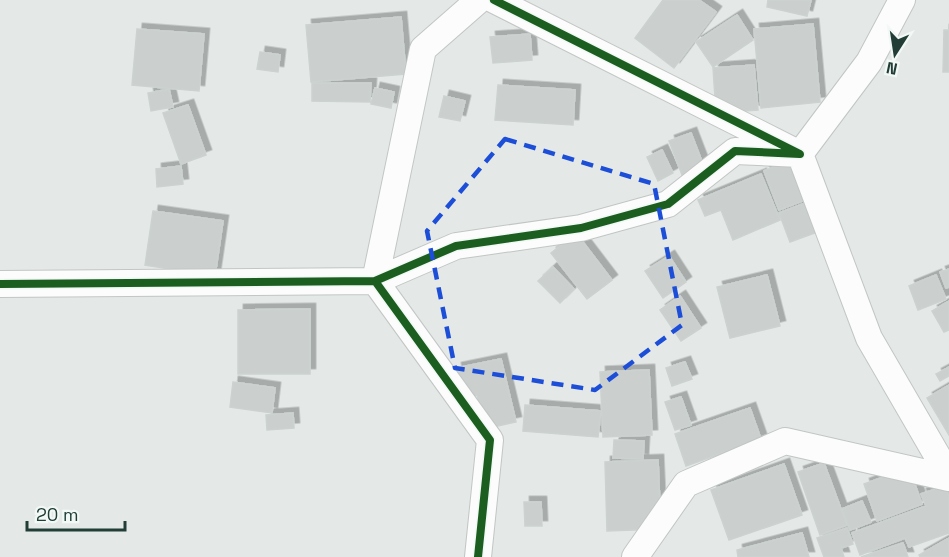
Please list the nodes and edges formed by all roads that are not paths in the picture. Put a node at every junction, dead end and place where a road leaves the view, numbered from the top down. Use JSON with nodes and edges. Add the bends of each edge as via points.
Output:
{"nodes":[{"id":1,"x":479,"y":0,"type":"edge"},
{"id":2,"x":494,"y":0,"type":"edge"},
{"id":3,"x":902,"y":0,"type":"edge"},
{"id":4,"x":800,"y":154,"type":"junction"},
{"id":5,"x":375,"y":281,"type":"junction"},
{"id":6,"x":0,"y":284,"type":"edge"},
{"id":7,"x":949,"y":477,"type":"edge"},
{"id":8,"x":478,"y":557,"type":"edge"},
{"id":9,"x":635,"y":557,"type":"edge"}],
"edges":[{"from":1,"to":5,"type":"street","via":[[423,50]]},
{"from":2,"to":4,"type":"street"},
{"from":3,"to":4,"type":"street","via":[[869,62]]},
{"from":4,"to":5,"type":"street","via":[[735,151],[668,204],[581,228],[456,246]]},
{"from":4,"to":7,"type":"street","via":[[868,339]]},
{"from":5,"to":6,"type":"street"},
{"from":5,"to":8,"type":"street","via":[[490,440]]},
{"from":7,"to":9,"type":"street","via":[[785,441],[686,484]]}]}
